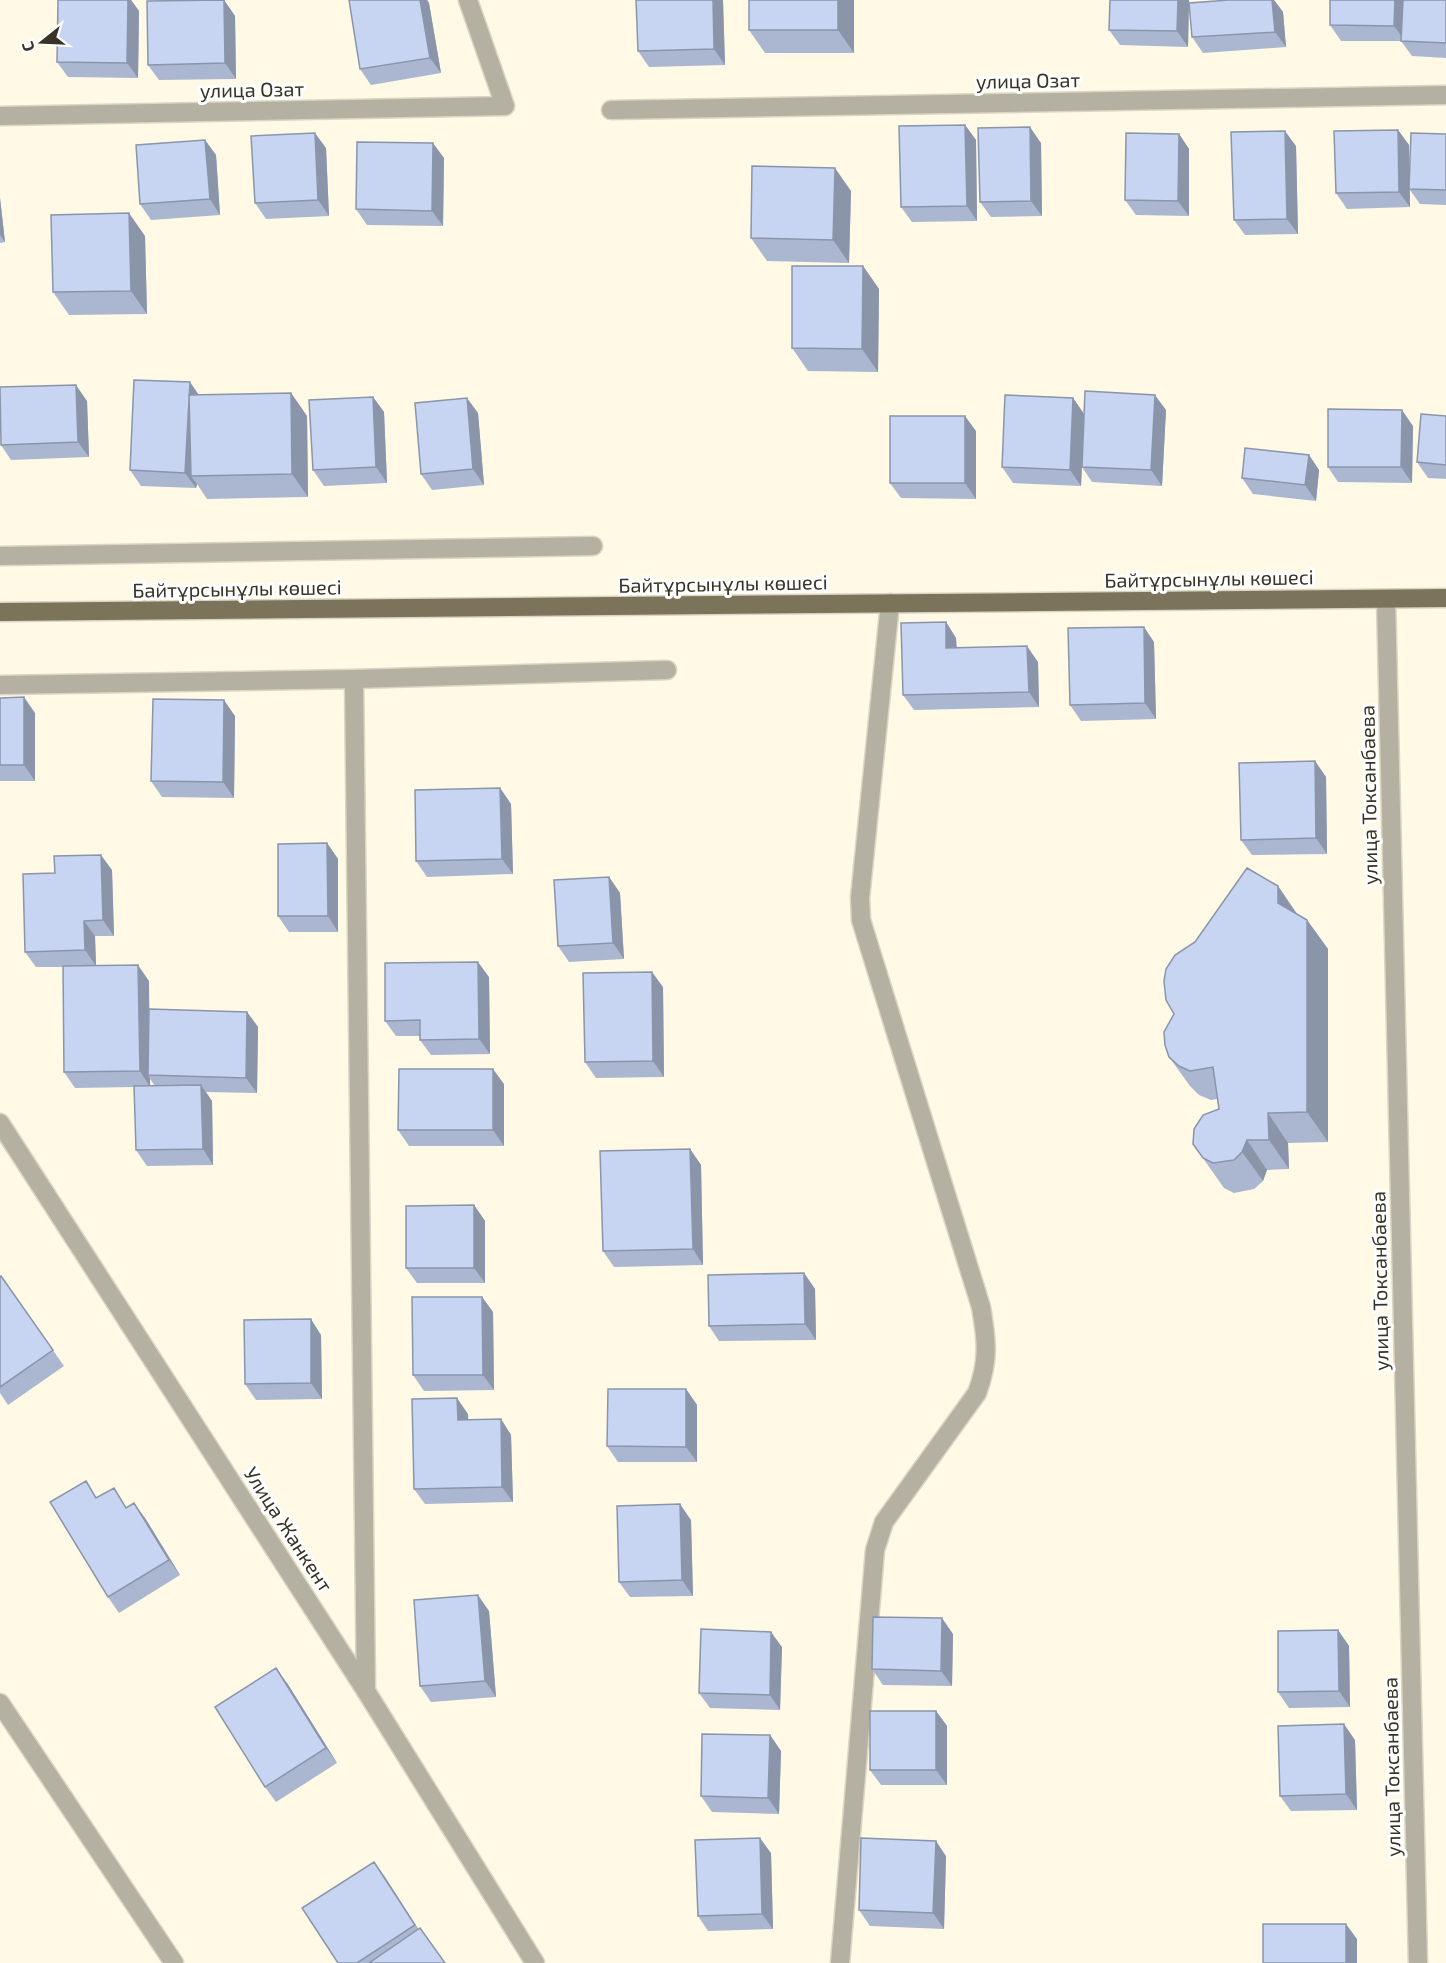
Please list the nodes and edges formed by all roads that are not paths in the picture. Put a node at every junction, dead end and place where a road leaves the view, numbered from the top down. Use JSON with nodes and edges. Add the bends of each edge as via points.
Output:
{"nodes":[{"id":1,"x":468,"y":0,"type":"edge"},
{"id":2,"x":1446,"y":95,"type":"edge"},
{"id":3,"x":611,"y":110,"type":"dead end"},
{"id":4,"x":0,"y":116,"type":"edge"},
{"id":5,"x":593,"y":546,"type":"dead end"},
{"id":6,"x":0,"y":556,"type":"edge"},
{"id":7,"x":1446,"y":598,"type":"edge"},
{"id":8,"x":1386,"y":599,"type":"junction"},
{"id":9,"x":890,"y":603,"type":"junction"},
{"id":10,"x":0,"y":612,"type":"edge"},
{"id":11,"x":667,"y":670,"type":"dead end"},
{"id":12,"x":354,"y":679,"type":"junction"},
{"id":13,"x":0,"y":685,"type":"edge"},
{"id":14,"x":0,"y":1123,"type":"edge"},
{"id":15,"x":366,"y":1691,"type":"junction"},
{"id":16,"x":0,"y":1703,"type":"edge"},
{"id":17,"x":174,"y":1963,"type":"edge"},
{"id":18,"x":535,"y":1963,"type":"edge"},
{"id":19,"x":840,"y":1963,"type":"edge"},
{"id":20,"x":1418,"y":1963,"type":"edge"}],
"edges":[{"from":1,"to":4,"type":"street","name":"улица Озат","via":[[505,106]]},
{"from":2,"to":3,"type":"street","name":"улица Озат"},
{"from":5,"to":6,"type":"street"},
{"from":7,"to":8,"type":"main road","name":"Байтұрсынұлы көшесі"},
{"from":8,"to":9,"type":"main road","name":"Байтұрсынұлы көшесі"},
{"from":8,"to":20,"type":"street","name":"улица Токсанбаева"},
{"from":9,"to":10,"type":"main road","name":"Байтұрсынұлы көшесі"},
{"from":9,"to":19,"type":"street","via":[[860,898],[861,920],[981,1307],[987,1340],[986,1370],[977,1393],[884,1522],[875,1550]]},
{"from":11,"to":12,"type":"street"},
{"from":12,"to":13,"type":"street"},
{"from":12,"to":15,"type":"street"},
{"from":14,"to":15,"type":"street","name":"Улица Жанкент"},
{"from":15,"to":18,"type":"street","name":"Улица Жанкент"},
{"from":16,"to":17,"type":"street"}]}
